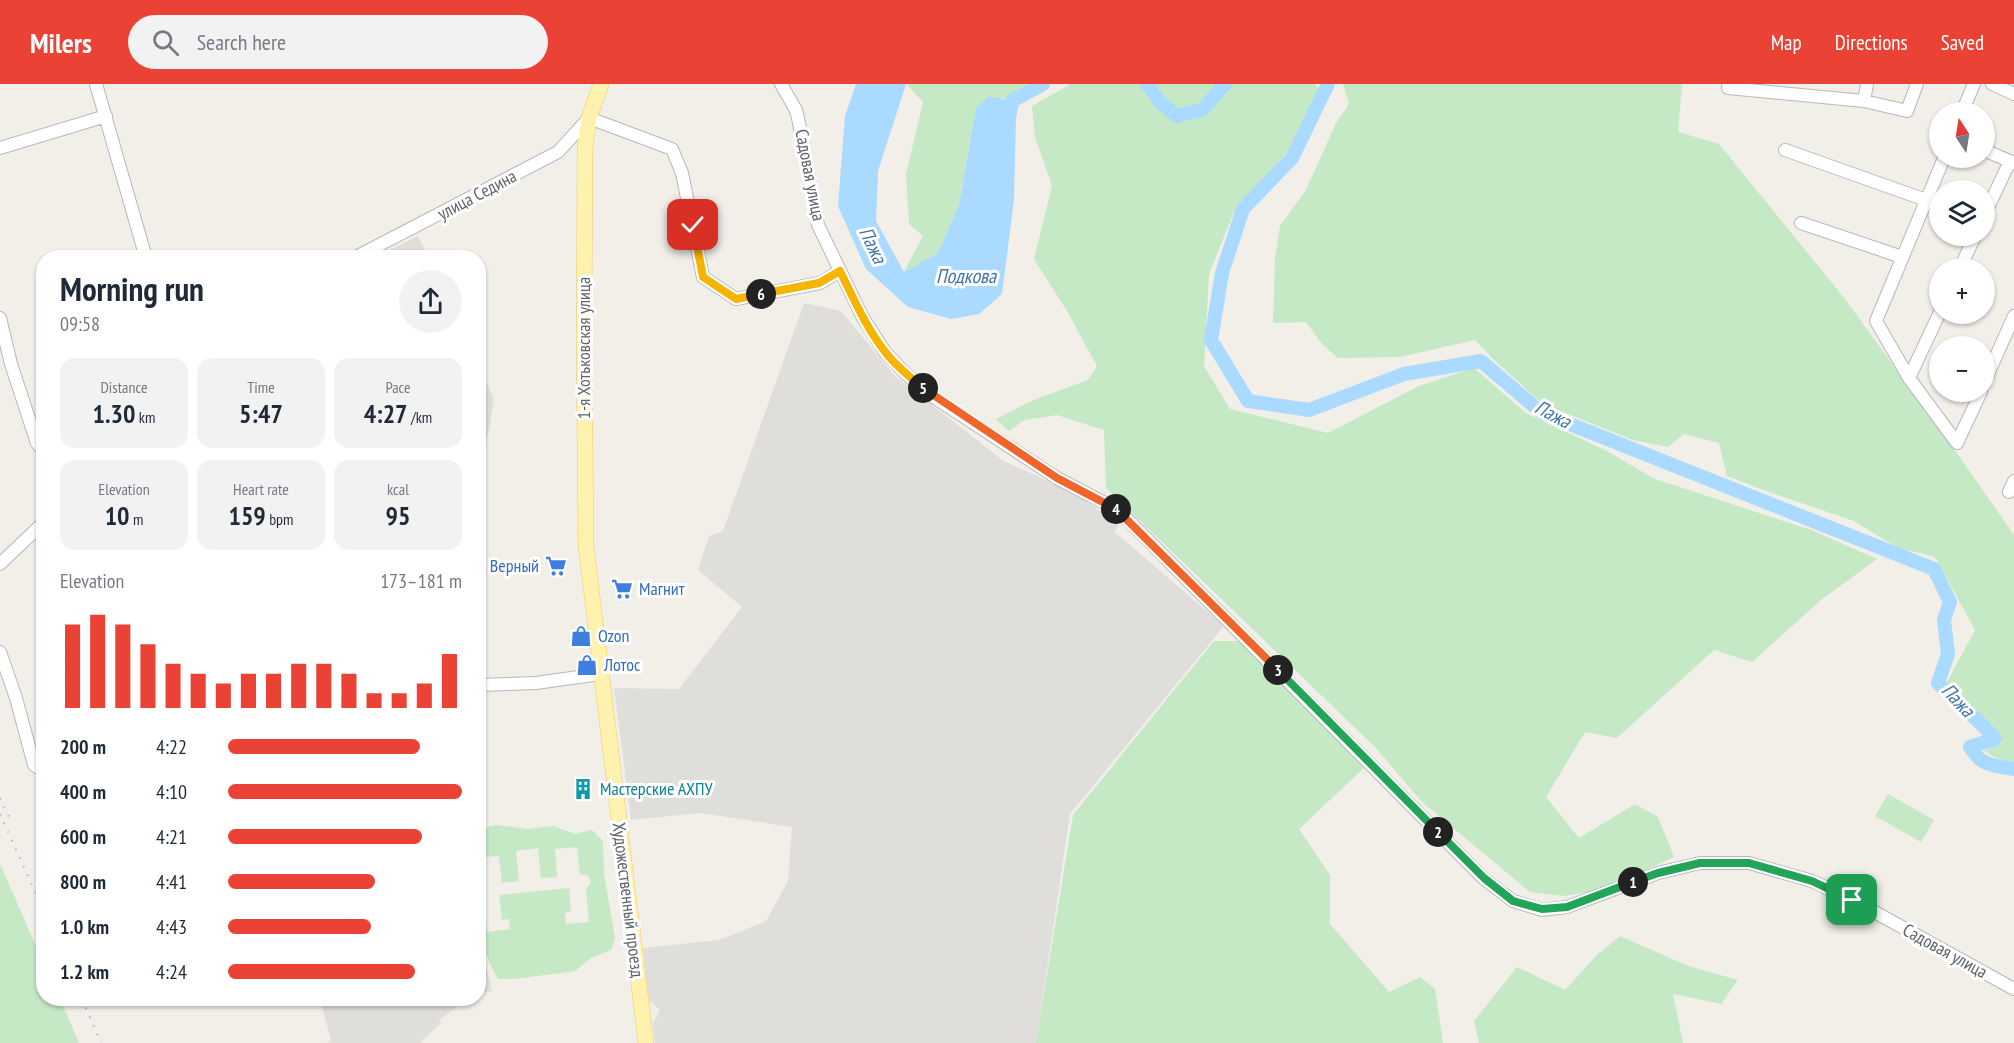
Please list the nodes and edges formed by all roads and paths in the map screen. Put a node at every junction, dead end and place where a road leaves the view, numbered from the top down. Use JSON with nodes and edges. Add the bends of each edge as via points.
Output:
{"nodes":[{"id":1,"x":96,"y":84,"type":"edge"},
{"id":2,"x":601,"y":84,"type":"edge"},
{"id":3,"x":782,"y":84,"type":"edge"},
{"id":4,"x":1728,"y":84,"type":"edge"},
{"id":5,"x":1867,"y":84,"type":"edge"},
{"id":6,"x":1917,"y":84,"type":"edge"},
{"id":7,"x":1974,"y":84,"type":"edge"},
{"id":8,"x":1992,"y":84,"type":"edge"},
{"id":9,"x":1802,"y":89,"type":"edge"},
{"id":10,"x":2014,"y":94,"type":"edge"},
{"id":11,"x":1864,"y":101,"type":"junction"},
{"id":12,"x":1966,"y":102,"type":"edge"},
{"id":13,"x":106,"y":116,"type":"junction"},
{"id":14,"x":589,"y":118,"type":"junction"},
{"id":15,"x":0,"y":148,"type":"edge"},
{"id":16,"x":1785,"y":150,"type":"dead end"},
{"id":17,"x":1995,"y":155,"type":"edge"},
{"id":18,"x":2012,"y":162,"type":"edge"},
{"id":19,"x":1940,"y":168,"type":"edge"},
{"id":20,"x":1995,"y":195,"type":"edge"},
{"id":21,"x":1926,"y":200,"type":"junction"},
{"id":22,"x":1801,"y":223,"type":"dead end"},
{"id":23,"x":144,"y":250,"type":"edge"},
{"id":24,"x":369,"y":250,"type":"edge"},
{"id":25,"x":1902,"y":257,"type":"junction"},
{"id":26,"x":840,"y":271,"type":"junction"},
{"id":27,"x":2014,"y":316,"type":"edge"},
{"id":28,"x":0,"y":318,"type":"edge"},
{"id":29,"x":1934,"y":324,"type":"edge"},
{"id":30,"x":1995,"y":358,"type":"edge"},
{"id":31,"x":1909,"y":378,"type":"junction"},
{"id":32,"x":1976,"y":402,"type":"edge"},
{"id":33,"x":36,"y":440,"type":"edge"},
{"id":34,"x":36,"y":530,"type":"edge"},
{"id":35,"x":0,"y":564,"type":"edge"},
{"id":36,"x":593,"y":615,"type":"joint"},
{"id":37,"x":0,"y":652,"type":"edge"},
{"id":38,"x":600,"y":674,"type":"junction"},
{"id":39,"x":486,"y":685,"type":"edge"},
{"id":40,"x":36,"y":766,"type":"edge"},
{"id":41,"x":2014,"y":989,"type":"edge"},
{"id":42,"x":646,"y":1043,"type":"edge"}],
"edges":[{"from":1,"to":13,"type":"street"},
{"from":2,"to":14,"type":"main road","name":"1-я Хотьковская улица"},
{"from":3,"to":26,"type":"street","name":"Садовая улица","via":[[796,110],[818,225]]},
{"from":4,"to":9,"type":"street","via":[[1728,88]]},
{"from":5,"to":11,"type":"street"},
{"from":6,"to":11,"type":"street","via":[[1907,111]]},
{"from":7,"to":12,"type":"street"},
{"from":8,"to":10,"type":"street"},
{"from":9,"to":11,"type":"street"},
{"from":13,"to":15,"type":"street"},
{"from":13,"to":23,"type":"street"},
{"from":14,"to":24,"type":"street","name":"улица Седина","via":[[558,152]]},
{"from":14,"to":26,"type":"street","via":[[672,149],[682,173],[703,277],[736,299],[819,283]]},
{"from":14,"to":36,"type":"main road","name":"1-я Хотьковская улица","via":[[585,159],[585,523]]},
{"from":16,"to":21,"type":"street"},
{"from":17,"to":18,"type":"street"},
{"from":18,"to":20,"type":"street"},
{"from":19,"to":21,"type":"street"},
{"from":21,"to":25,"type":"street"},
{"from":22,"to":25,"type":"street"},
{"from":25,"to":31,"type":"street","via":[[1876,321]]},
{"from":26,"to":41,"type":"street","name":"Садовая улица","via":[[862,316],[885,352],[906,375],[1057,478],[1118,510],[1484,878],[1513,901],[1542,909],[1567,907],[1658,873],[1700,863],[1749,863],[1812,881],[1852,900]]},
{"from":27,"to":30,"type":"street"},
{"from":28,"to":33,"type":"street"},
{"from":29,"to":31,"type":"street"},
{"from":31,"to":32,"type":"street","via":[[1957,443]]},
{"from":34,"to":35,"type":"street"},
{"from":36,"to":38,"type":"main road","name":"Художественный проезд"},
{"from":37,"to":40,"type":"street"},
{"from":38,"to":39,"type":"street"},
{"from":38,"to":42,"type":"main road","name":"Художественный проезд"}]}
